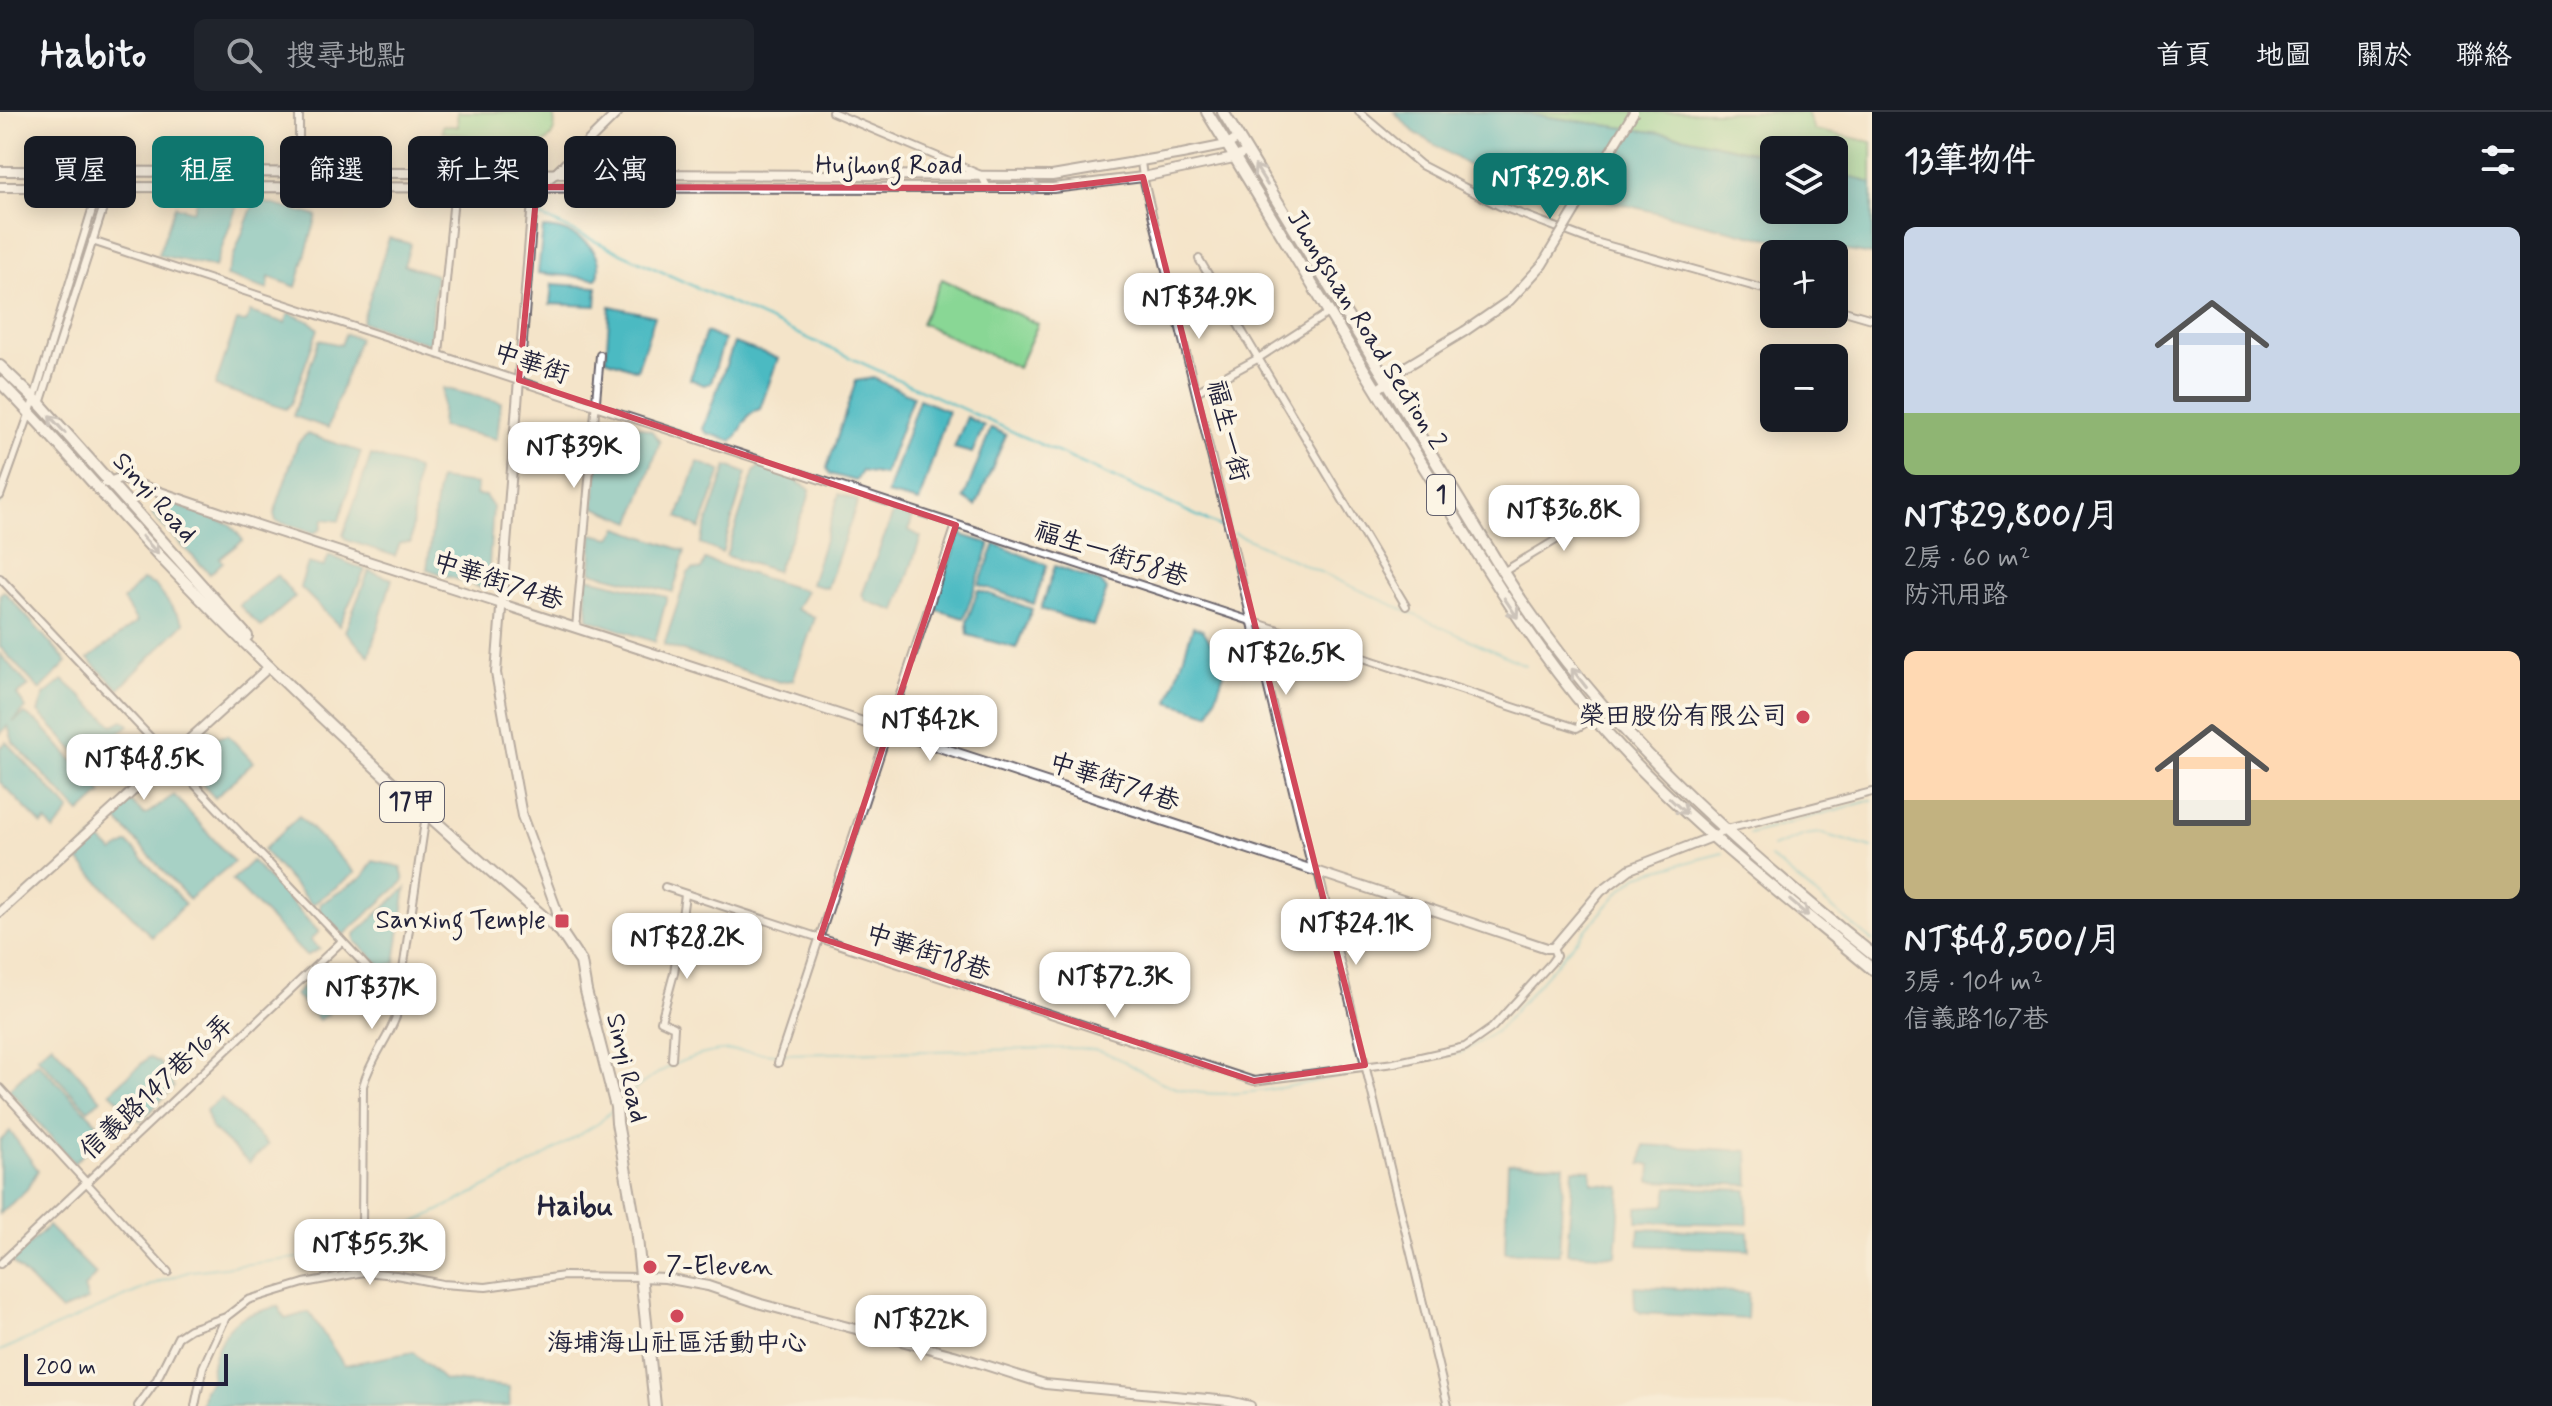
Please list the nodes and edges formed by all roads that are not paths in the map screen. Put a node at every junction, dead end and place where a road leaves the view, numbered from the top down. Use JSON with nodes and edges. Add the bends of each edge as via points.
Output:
{"nodes":[{"id":1,"x":299,"y":112,"type":"edge"},
{"id":2,"x":618,"y":112,"type":"edge"},
{"id":3,"x":832,"y":112,"type":"edge"},
{"id":4,"x":1207,"y":112,"type":"edge"},
{"id":5,"x":1223,"y":112,"type":"edge"},
{"id":6,"x":1359,"y":112,"type":"edge"},
{"id":7,"x":1634,"y":112,"type":"edge"},
{"id":8,"x":299,"y":136,"type":"edge"},
{"id":9,"x":1239,"y":138,"type":"junction"},
{"id":10,"x":1227,"y":145,"type":"junction"},
{"id":11,"x":1246,"y":152,"type":"junction"},
{"id":12,"x":1234,"y":158,"type":"junction"},
{"id":13,"x":1141,"y":162,"type":"junction"},
{"id":14,"x":0,"y":171,"type":"edge"},
{"id":15,"x":280,"y":172,"type":"edge"},
{"id":16,"x":392,"y":172,"type":"edge"},
{"id":17,"x":556,"y":173,"type":"junction"},
{"id":18,"x":981,"y":175,"type":"junction"},
{"id":19,"x":1143,"y":177,"type":"junction"},
{"id":20,"x":548,"y":179,"type":"edge"},
{"id":21,"x":987,"y":186,"type":"junction"},
{"id":22,"x":0,"y":187,"type":"edge"},
{"id":23,"x":24,"y":187,"type":"edge"},
{"id":24,"x":136,"y":187,"type":"edge"},
{"id":25,"x":280,"y":187,"type":"edge"},
{"id":26,"x":548,"y":187,"type":"edge"},
{"id":27,"x":93,"y":208,"type":"edge"},
{"id":28,"x":103,"y":208,"type":"edge"},
{"id":29,"x":453,"y":208,"type":"edge"},
{"id":30,"x":533,"y":208,"type":"edge"},
{"id":31,"x":92,"y":241,"type":"junction"},
{"id":32,"x":1199,"y":259,"type":"dead end"},
{"id":33,"x":1760,"y":288,"type":"edge"},
{"id":34,"x":1848,"y":312,"type":"edge"},
{"id":35,"x":1328,"y":313,"type":"junction"},
{"id":36,"x":1872,"y":319,"type":"edge"},
{"id":37,"x":439,"y":354,"type":"junction"},
{"id":38,"x":600,"y":355,"type":"dead end"},
{"id":39,"x":1257,"y":359,"type":"junction"},
{"id":40,"x":0,"y":366,"type":"edge"},
{"id":41,"x":519,"y":380,"type":"junction"},
{"id":42,"x":0,"y":382,"type":"edge"},
{"id":43,"x":1388,"y":382,"type":"junction"},
{"id":44,"x":1376,"y":390,"type":"junction"},
{"id":45,"x":1196,"y":392,"type":"junction"},
{"id":46,"x":36,"y":401,"type":"junction"},
{"id":47,"x":595,"y":407,"type":"junction"},
{"id":48,"x":30,"y":412,"type":"junction"},
{"id":49,"x":110,"y":481,"type":"junction"},
{"id":50,"x":98,"y":487,"type":"junction"},
{"id":51,"x":0,"y":496,"type":"edge"},
{"id":52,"x":1609,"y":508,"type":"dead end"},
{"id":53,"x":956,"y":525,"type":"junction"},
{"id":54,"x":1503,"y":572,"type":"junction"},
{"id":55,"x":0,"y":578,"type":"edge"},
{"id":56,"x":501,"y":605,"type":"junction"},
{"id":57,"x":1406,"y":606,"type":"dead end"},
{"id":58,"x":1253,"y":623,"type":"junction"},
{"id":59,"x":576,"y":628,"type":"junction"},
{"id":60,"x":270,"y":666,"type":"junction"},
{"id":61,"x":1594,"y":718,"type":"junction"},
{"id":62,"x":889,"y":733,"type":"junction"},
{"id":63,"x":168,"y":758,"type":"junction"},
{"id":64,"x":1872,"y":792,"type":"edge"},
{"id":65,"x":426,"y":815,"type":"junction"},
{"id":66,"x":1729,"y":831,"type":"junction"},
{"id":67,"x":1716,"y":840,"type":"junction"},
{"id":68,"x":1315,"y":870,"type":"junction"},
{"id":69,"x":665,"y":887,"type":"dead end"},
{"id":70,"x":685,"y":895,"type":"junction"},
{"id":71,"x":0,"y":912,"type":"edge"},
{"id":72,"x":561,"y":932,"type":"junction"},
{"id":73,"x":820,"y":938,"type":"junction"},
{"id":74,"x":341,"y":942,"type":"junction"},
{"id":75,"x":1553,"y":948,"type":"junction"},
{"id":76,"x":1872,"y":954,"type":"edge"},
{"id":77,"x":1872,"y":969,"type":"edge"},
{"id":78,"x":398,"y":1000,"type":"junction"},
{"id":79,"x":672,"y":1059,"type":"dead end"},
{"id":80,"x":778,"y":1062,"type":"dead end"},
{"id":81,"x":1366,"y":1067,"type":"junction"},
{"id":82,"x":0,"y":1088,"type":"edge"},
{"id":83,"x":87,"y":1181,"type":"junction"},
{"id":84,"x":359,"y":1246,"type":"dead end"},
{"id":85,"x":0,"y":1264,"type":"edge"},
{"id":86,"x":168,"y":1272,"type":"dead end"},
{"id":87,"x":641,"y":1277,"type":"junction"},
{"id":88,"x":226,"y":1317,"type":"junction"},
{"id":89,"x":138,"y":1406,"type":"edge"},
{"id":90,"x":195,"y":1406,"type":"edge"},
{"id":91,"x":655,"y":1406,"type":"edge"},
{"id":92,"x":1250,"y":1406,"type":"edge"},
{"id":93,"x":1448,"y":1406,"type":"edge"}],
"edges":[{"from":1,"to":8,"type":"street"},
{"from":2,"to":17,"type":"street"},
{"from":3,"to":18,"type":"street"},
{"from":4,"to":10,"type":"main road","name":"Jhongshan Road Section 2","number":"1"},
{"from":5,"to":9,"type":"main road","name":"Jhongshan Road Section 2","number":"1"},
{"from":6,"to":33,"type":"street","via":[[1421,165],[1500,206],[1595,242]]},
{"from":7,"to":43,"type":"street","bridge":true,"via":[[1542,265],[1510,300]]},
{"from":9,"to":10,"type":"street","name":"Hujhong Road"},
{"from":9,"to":11,"type":"main road","name":"Jhongshan Road Section 2","number":"1"},
{"from":10,"to":12,"type":"main road","name":"Jhongshan Road Section 2","number":"1"},
{"from":10,"to":13,"type":"street","name":"Hujhong Road"},
{"from":11,"to":12,"type":"street","name":"Hujhong Road"},
{"from":43,"to":11,"type":"main road","name":"Jhongshan Road Section 2","number":"1","one_way":true},
{"from":12,"to":19,"type":"street","name":"Hujhong Road"},
{"from":12,"to":35,"type":"main road","name":"Jhongshan Road Section 2","number":"1"},
{"from":13,"to":18,"type":"street","name":"Hujhong Road","via":[[1052,176]]},
{"from":13,"to":19,"type":"street","name":"福生一街"},
{"from":14,"to":15,"type":"street","name":"Hujhong Road"},
{"from":16,"to":17,"type":"street","name":"Hujhong Road"},
{"from":17,"to":18,"type":"street","name":"Hujhong Road"},
{"from":17,"to":20,"type":"street"},
{"from":18,"to":21,"type":"street"},
{"from":21,"to":19,"type":"street","name":"Hujhong Road","one_way":true,"via":[[1053,188]]},
{"from":19,"to":45,"type":"street","name":"福生一街"},
{"from":21,"to":26,"type":"street","name":"Hujhong Road"},
{"from":22,"to":23,"type":"street","name":"Hujhong Road"},
{"from":24,"to":25,"type":"street","name":"Hujhong Road"},
{"from":27,"to":46,"type":"street"},
{"from":28,"to":31,"type":"street"},
{"from":29,"to":37,"type":"street"},
{"from":30,"to":41,"type":"street"},
{"from":31,"to":37,"type":"street","name":"中華街"},
{"from":31,"to":46,"type":"street"},
{"from":32,"to":39,"type":"street"},
{"from":34,"to":36,"type":"street"},
{"from":35,"to":39,"type":"street"},
{"from":35,"to":44,"type":"main road","name":"Jhongshan Road Section 2","number":"1"},
{"from":37,"to":41,"type":"street","name":"中華街"},
{"from":38,"to":47,"type":"street"},
{"from":39,"to":45,"type":"street"},
{"from":39,"to":57,"type":"street"},
{"from":40,"to":46,"type":"main road","name":"Sinyi Road","number":"17甲"},
{"from":41,"to":47,"type":"street","name":"中華街"},
{"from":41,"to":56,"type":"street"},
{"from":42,"to":48,"type":"main road","name":"Sinyi Road","number":"17甲"},
{"from":43,"to":44,"type":"street"},
{"from":43,"to":54,"type":"main road","name":"Jhongshan Road Section 2","number":"1"},
{"from":44,"to":61,"type":"main road","name":"Jhongshan Road Section 2","number":"1","one_way":true,"via":[[1533,640]]},
{"from":45,"to":58,"type":"street","name":"福生一街"},
{"from":46,"to":48,"type":"street"},
{"from":49,"to":46,"type":"main road","name":"Sinyi Road","number":"17甲","one_way":true},
{"from":47,"to":53,"type":"street","name":"中華街"},
{"from":47,"to":59,"type":"street"},
{"from":48,"to":50,"type":"main road","name":"Sinyi Road","number":"17甲"},
{"from":48,"to":51,"type":"street"},
{"from":49,"to":50,"type":"street"},
{"from":49,"to":56,"type":"street","name":"中華街74巷","via":[[120,478]]},
{"from":49,"to":60,"type":"main road","name":"Sinyi Road","number":"17甲","via":[[228,611]]},
{"from":50,"to":60,"type":"main road","name":"Sinyi Road","number":"17甲","one_way":true,"via":[[170,568]]},
{"from":52,"to":54,"type":"street"},
{"from":53,"to":58,"type":"street","name":"福生一街58巷"},
{"from":53,"to":62,"type":"street"},
{"from":66,"to":54,"type":"main road","name":"Jhongshan Road Section 2","number":"1","one_way":true,"via":[[1603,707]]},
{"from":55,"to":63,"type":"street"},
{"from":56,"to":59,"type":"street","name":"中華街74巷"},
{"from":56,"to":72,"type":"street","via":[[496,673],[515,781],[530,844]]},
{"from":58,"to":61,"type":"street","name":"福生一街58巷","via":[[1577,728]]},
{"from":58,"to":68,"type":"street"},
{"from":59,"to":62,"type":"street","name":"中華街74巷"},
{"from":60,"to":63,"type":"street"},
{"from":60,"to":65,"type":"main road","name":"Sinyi Road","number":"17甲"},
{"from":61,"to":67,"type":"main road","name":"Jhongshan Road Section 2","number":"1","one_way":true},
{"from":62,"to":68,"type":"street","name":"中華街74巷"},
{"from":62,"to":73,"type":"street"},
{"from":63,"to":71,"type":"street"},
{"from":63,"to":74,"type":"street"},
{"from":64,"to":66,"type":"street"},
{"from":65,"to":72,"type":"main road","name":"Sinyi Road","number":"17甲"},
{"from":65,"to":78,"type":"street"},
{"from":66,"to":67,"type":"street"},
{"from":66,"to":76,"type":"main road","name":"Jhongshan Road Section 2","number":"1"},
{"from":67,"to":75,"type":"street","via":[[1630,869],[1601,891]]},
{"from":67,"to":77,"type":"main road","name":"Jhongshan Road Section 2","number":"1","one_way":true},
{"from":68,"to":75,"type":"street","name":"中華街74巷"},
{"from":68,"to":81,"type":"street"},
{"from":69,"to":70,"type":"street","name":"中華街18巷"},
{"from":70,"to":73,"type":"street","name":"中華街18巷"},
{"from":70,"to":79,"type":"street","via":[[661,1021],[674,1027]]},
{"from":72,"to":87,"type":"main road","name":"Sinyi Road","number":"17甲","via":[[581,962],[616,1104]]},
{"from":73,"to":80,"type":"street"},
{"from":73,"to":81,"type":"street","name":"中華街18巷","via":[[1254,1081]]},
{"from":74,"to":78,"type":"street"},
{"from":74,"to":83,"type":"street","name":"信義路147巷16弄"},
{"from":75,"to":81,"type":"street","name":"中華街18巷","via":[[1556,956],[1551,963],[1478,1039],[1439,1054]]},
{"from":78,"to":84,"type":"street","via":[[390,1031],[367,1068],[363,1086]]},
{"from":81,"to":93,"type":"street"},
{"from":82,"to":83,"type":"street"},
{"from":83,"to":85,"type":"street","name":"信義路147巷16弄"},
{"from":83,"to":86,"type":"street"},
{"from":87,"to":88,"type":"street","via":[[564,1276],[461,1287],[364,1272],[248,1300]]},
{"from":87,"to":91,"type":"main road","number":"17甲"},
{"from":87,"to":92,"type":"street","via":[[708,1286],[1045,1384]]},
{"from":88,"to":89,"type":"street","via":[[178,1337]]},
{"from":88,"to":90,"type":"street","via":[[203,1367]]}]}
